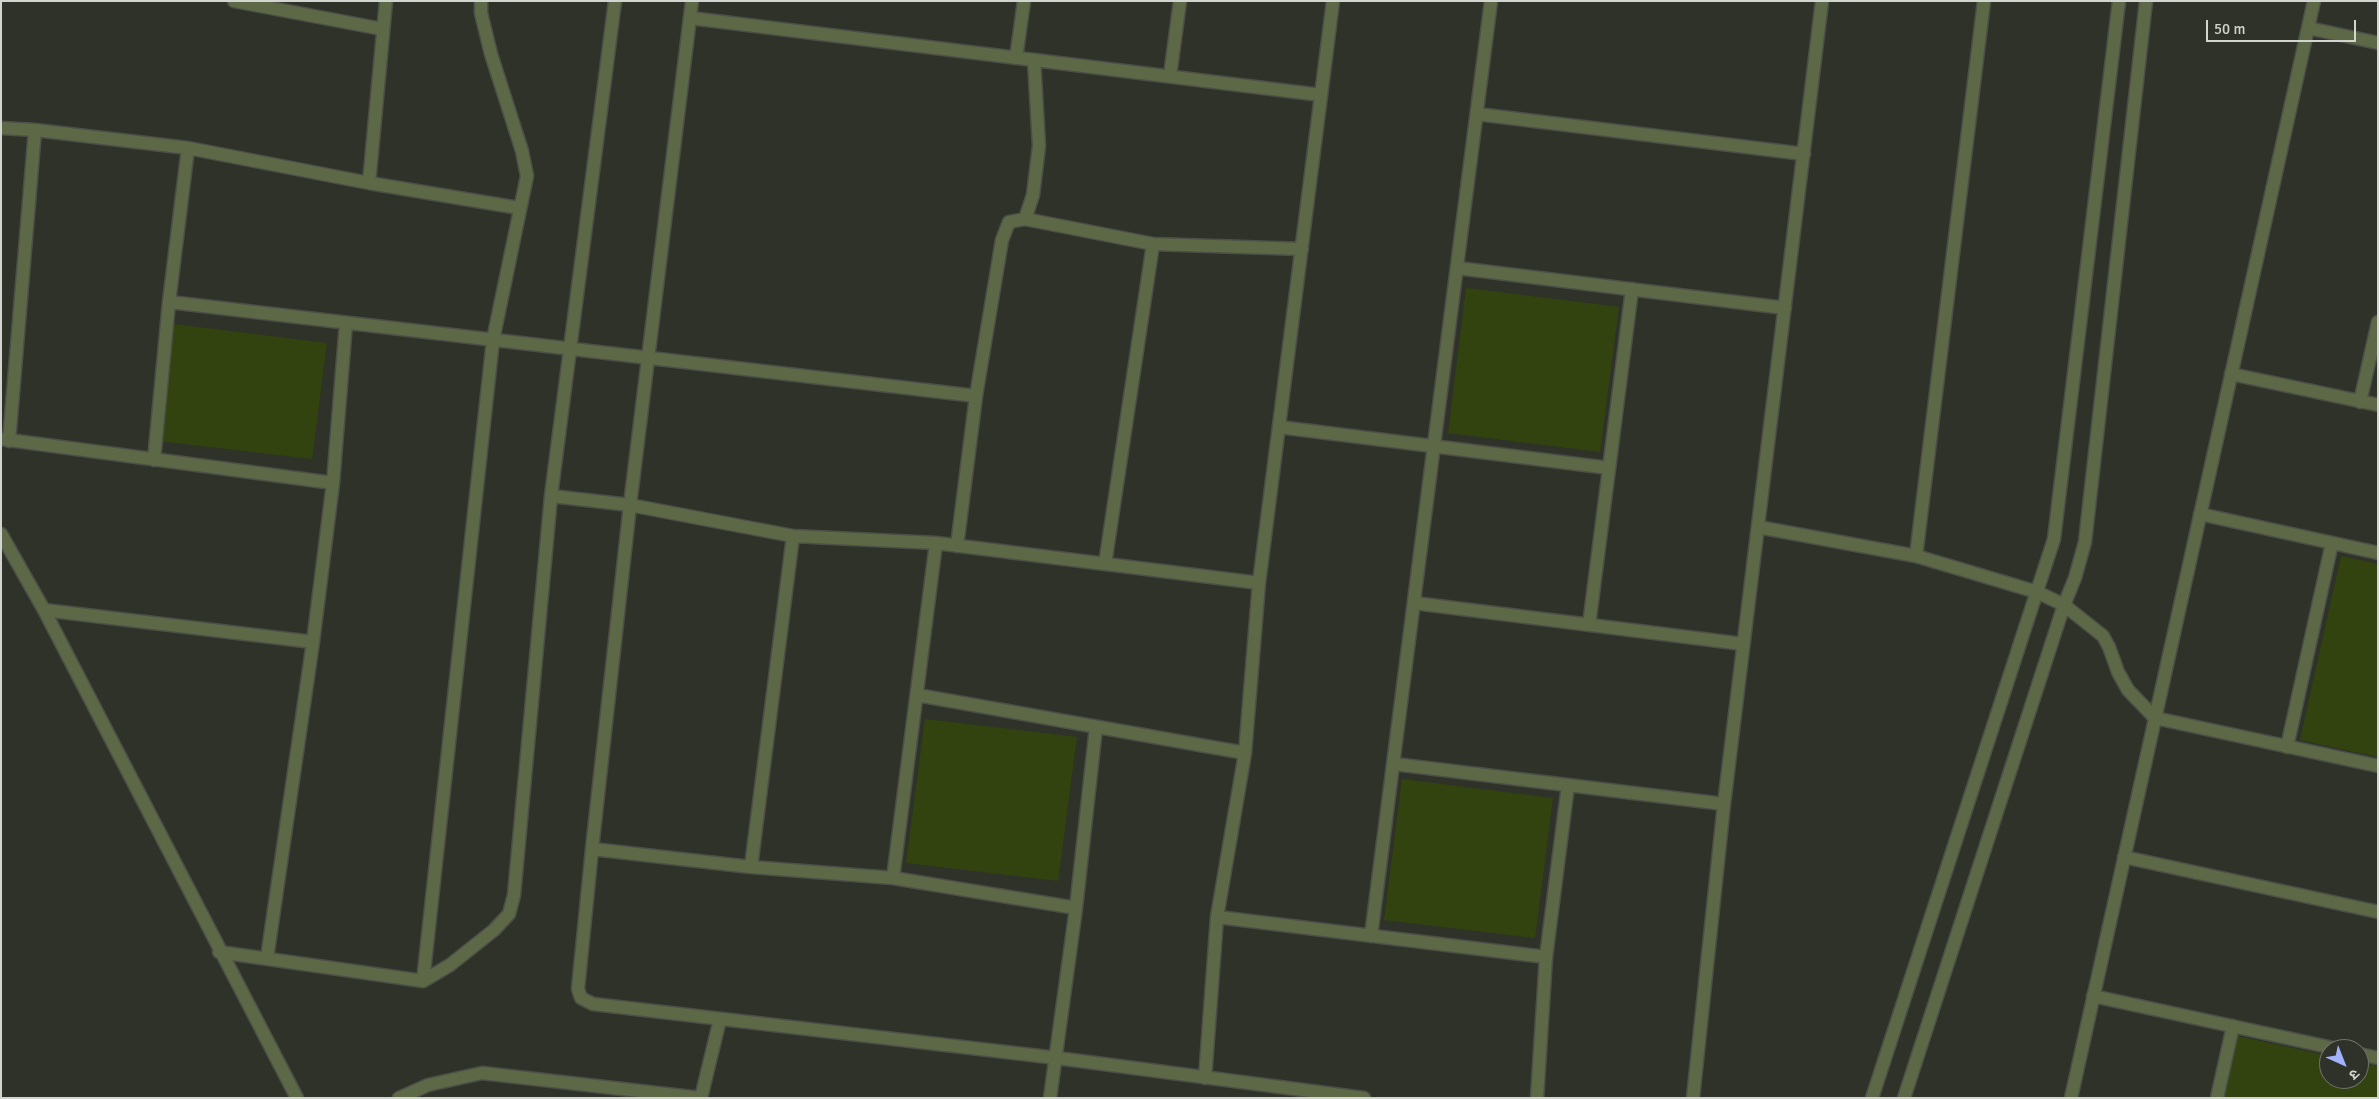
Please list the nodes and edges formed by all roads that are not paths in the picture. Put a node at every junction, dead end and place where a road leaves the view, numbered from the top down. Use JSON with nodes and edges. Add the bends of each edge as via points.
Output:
{"nodes":[{"id":1,"x":234,"y":1,"type":"edge"},
{"id":2,"x":386,"y":1,"type":"edge"},
{"id":3,"x":481,"y":1,"type":"edge"},
{"id":4,"x":615,"y":1,"type":"edge"},
{"id":5,"x":692,"y":1,"type":"edge"},
{"id":6,"x":1024,"y":1,"type":"edge"},
{"id":7,"x":1180,"y":1,"type":"edge"},
{"id":8,"x":1333,"y":1,"type":"edge"},
{"id":9,"x":1491,"y":1,"type":"edge"},
{"id":10,"x":1822,"y":1,"type":"edge"},
{"id":11,"x":1984,"y":1,"type":"edge"},
{"id":12,"x":2119,"y":1,"type":"edge"},
{"id":13,"x":2146,"y":1,"type":"edge"},
{"id":14,"x":2314,"y":1,"type":"edge"},
{"id":15,"x":690,"y":18,"type":"junction"},
{"id":16,"x":2308,"y":28,"type":"junction"},
{"id":17,"x":382,"y":29,"type":"junction"},
{"id":18,"x":2378,"y":43,"type":"edge"},
{"id":19,"x":1016,"y":58,"type":"junction"},
{"id":20,"x":1034,"y":60,"type":"junction"},
{"id":21,"x":1170,"y":76,"type":"junction"},
{"id":22,"x":1321,"y":95,"type":"junction"},
{"id":23,"x":1477,"y":114,"type":"junction"},
{"id":24,"x":1,"y":128,"type":"edge"},
{"id":25,"x":36,"y":130,"type":"junction"},
{"id":26,"x":188,"y":148,"type":"junction"},
{"id":27,"x":1804,"y":154,"type":"junction"},
{"id":28,"x":369,"y":183,"type":"junction"},
{"id":29,"x":519,"y":208,"type":"junction"},
{"id":30,"x":1025,"y":219,"type":"junction"},
{"id":31,"x":1153,"y":244,"type":"junction"},
{"id":32,"x":1302,"y":249,"type":"junction"},
{"id":33,"x":1457,"y":268,"type":"junction"},
{"id":34,"x":1632,"y":289,"type":"junction"},
{"id":35,"x":169,"y":302,"type":"junction"},
{"id":36,"x":1784,"y":308,"type":"junction"},
{"id":37,"x":2378,"y":322,"type":"edge"},
{"id":38,"x":346,"y":323,"type":"junction"},
{"id":39,"x":493,"y":340,"type":"junction"},
{"id":40,"x":570,"y":349,"type":"junction"},
{"id":41,"x":648,"y":358,"type":"junction"},
{"id":42,"x":2231,"y":374,"type":"junction"},
{"id":43,"x":976,"y":396,"type":"junction"},
{"id":44,"x":2360,"y":402,"type":"junction"},
{"id":45,"x":2378,"y":405,"type":"edge"},
{"id":46,"x":1279,"y":427,"type":"junction"},
{"id":47,"x":5,"y":440,"type":"edge"},
{"id":48,"x":1434,"y":446,"type":"junction"},
{"id":49,"x":154,"y":460,"type":"junction"},
{"id":50,"x":1609,"y":468,"type":"junction"},
{"id":51,"x":333,"y":483,"type":"junction"},
{"id":52,"x":552,"y":496,"type":"junction"},
{"id":53,"x":630,"y":505,"type":"junction"},
{"id":54,"x":2200,"y":514,"type":"junction"},
{"id":55,"x":1758,"y":527,"type":"junction"},
{"id":56,"x":1,"y":534,"type":"edge"},
{"id":57,"x":793,"y":536,"type":"junction"},
{"id":58,"x":936,"y":543,"type":"junction"},
{"id":59,"x":2332,"y":543,"type":"junction"},
{"id":60,"x":957,"y":546,"type":"junction"},
{"id":61,"x":2378,"y":553,"type":"edge"},
{"id":62,"x":1916,"y":556,"type":"junction"},
{"id":63,"x":1105,"y":564,"type":"junction"},
{"id":64,"x":1259,"y":583,"type":"junction"},
{"id":65,"x":2037,"y":592,"type":"junction"},
{"id":66,"x":1414,"y":603,"type":"junction"},
{"id":67,"x":2064,"y":605,"type":"junction"},
{"id":68,"x":44,"y":610,"type":"junction"},
{"id":69,"x":1589,"y":625,"type":"junction"},
{"id":70,"x":313,"y":642,"type":"junction"},
{"id":71,"x":1743,"y":644,"type":"junction"},
{"id":72,"x":917,"y":695,"type":"junction"},
{"id":73,"x":2155,"y":718,"type":"junction"},
{"id":74,"x":1096,"y":727,"type":"junction"},
{"id":75,"x":2286,"y":746,"type":"junction"},
{"id":76,"x":1246,"y":753,"type":"junction"},
{"id":77,"x":1394,"y":764,"type":"junction"},
{"id":78,"x":2378,"y":766,"type":"edge"},
{"id":79,"x":1568,"y":785,"type":"junction"},
{"id":80,"x":1724,"y":804,"type":"junction"},
{"id":81,"x":592,"y":849,"type":"junction"},
{"id":82,"x":2124,"y":857,"type":"junction"},
{"id":83,"x":751,"y":867,"type":"junction"},
{"id":84,"x":893,"y":878,"type":"junction"},
{"id":85,"x":1076,"y":908,"type":"junction"},
{"id":86,"x":2378,"y":912,"type":"edge"},
{"id":87,"x":1217,"y":917,"type":"junction"},
{"id":88,"x":1372,"y":936,"type":"junction"},
{"id":89,"x":219,"y":952,"type":"junction"},
{"id":90,"x":1546,"y":957,"type":"junction"},
{"id":91,"x":267,"y":958,"type":"junction"},
{"id":92,"x":423,"y":981,"type":"junction"},
{"id":93,"x":2093,"y":996,"type":"junction"},
{"id":94,"x":720,"y":1019,"type":"junction"},
{"id":95,"x":2233,"y":1026,"type":"junction"},
{"id":96,"x":2319,"y":1045,"type":"edge"},
{"id":97,"x":1057,"y":1058,"type":"junction"},
{"id":98,"x":1205,"y":1078,"type":"junction"},
{"id":99,"x":296,"y":1098,"type":"edge"},
{"id":100,"x":399,"y":1098,"type":"edge"},
{"id":101,"x":701,"y":1098,"type":"edge"},
{"id":102,"x":1050,"y":1098,"type":"edge"},
{"id":103,"x":1364,"y":1098,"type":"edge"},
{"id":104,"x":1537,"y":1098,"type":"edge"},
{"id":105,"x":1693,"y":1098,"type":"edge"},
{"id":106,"x":1872,"y":1098,"type":"edge"},
{"id":107,"x":1904,"y":1098,"type":"edge"},
{"id":108,"x":2070,"y":1098,"type":"edge"},
{"id":109,"x":2217,"y":1098,"type":"edge"}],
"edges":[{"from":1,"to":17,"type":"street"},
{"from":2,"to":17,"type":"street"},
{"from":3,"to":29,"type":"street","via":[[491,54],[527,176]]},
{"from":4,"to":40,"type":"street"},
{"from":5,"to":15,"type":"street"},
{"from":6,"to":19,"type":"street"},
{"from":7,"to":21,"type":"street"},
{"from":8,"to":22,"type":"street"},
{"from":9,"to":23,"type":"street"},
{"from":10,"to":27,"type":"street"},
{"from":11,"to":62,"type":"street"},
{"from":12,"to":65,"type":"street","via":[[2054,539]]},
{"from":13,"to":67,"type":"street","via":[[2085,542]]},
{"from":14,"to":16,"type":"street"},
{"from":15,"to":19,"type":"street"},
{"from":15,"to":41,"type":"street"},
{"from":16,"to":18,"type":"street"},
{"from":16,"to":42,"type":"street"},
{"from":17,"to":28,"type":"street"},
{"from":19,"to":20,"type":"street"},
{"from":20,"to":21,"type":"street"},
{"from":20,"to":30,"type":"street","via":[[1039,146],[1033,195]]},
{"from":21,"to":22,"type":"street"},
{"from":22,"to":32,"type":"street"},
{"from":23,"to":27,"type":"street"},
{"from":23,"to":33,"type":"street"},
{"from":24,"to":25,"type":"street"},
{"from":25,"to":26,"type":"street"},
{"from":25,"to":47,"type":"street"},
{"from":26,"to":28,"type":"street"},
{"from":26,"to":35,"type":"street"},
{"from":27,"to":36,"type":"street"},
{"from":28,"to":29,"type":"street"},
{"from":29,"to":39,"type":"street"},
{"from":30,"to":31,"type":"street"},
{"from":30,"to":43,"type":"street","via":[[1009,222],[1002,240]]},
{"from":31,"to":32,"type":"street"},
{"from":31,"to":63,"type":"street"},
{"from":32,"to":46,"type":"street"},
{"from":33,"to":34,"type":"street"},
{"from":33,"to":48,"type":"street"},
{"from":34,"to":36,"type":"street"},
{"from":34,"to":50,"type":"street"},
{"from":35,"to":38,"type":"street"},
{"from":35,"to":49,"type":"street"},
{"from":36,"to":55,"type":"street"},
{"from":37,"to":44,"type":"street"},
{"from":38,"to":39,"type":"street"},
{"from":38,"to":51,"type":"street"},
{"from":39,"to":40,"type":"street"},
{"from":39,"to":92,"type":"street"},
{"from":40,"to":41,"type":"street"},
{"from":40,"to":52,"type":"street"},
{"from":41,"to":43,"type":"street"},
{"from":41,"to":53,"type":"street"},
{"from":42,"to":44,"type":"street"},
{"from":42,"to":54,"type":"street"},
{"from":43,"to":60,"type":"street"},
{"from":44,"to":45,"type":"street"},
{"from":46,"to":48,"type":"street"},
{"from":46,"to":64,"type":"street"},
{"from":47,"to":49,"type":"street"},
{"from":48,"to":50,"type":"street"},
{"from":48,"to":66,"type":"street"},
{"from":49,"to":51,"type":"street"},
{"from":50,"to":69,"type":"street"},
{"from":51,"to":70,"type":"street"},
{"from":52,"to":53,"type":"street"},
{"from":52,"to":92,"type":"street","via":[[509,914],[494,930]]},
{"from":53,"to":57,"type":"street"},
{"from":53,"to":81,"type":"street"},
{"from":54,"to":59,"type":"street"},
{"from":54,"to":73,"type":"street"},
{"from":55,"to":62,"type":"street"},
{"from":55,"to":71,"type":"street"},
{"from":56,"to":68,"type":"street"},
{"from":57,"to":58,"type":"street"},
{"from":57,"to":83,"type":"street"},
{"from":58,"to":60,"type":"street"},
{"from":58,"to":72,"type":"street"},
{"from":59,"to":61,"type":"street"},
{"from":59,"to":75,"type":"street"},
{"from":60,"to":63,"type":"street"},
{"from":62,"to":65,"type":"street"},
{"from":63,"to":64,"type":"street"},
{"from":64,"to":76,"type":"street"},
{"from":65,"to":67,"type":"street"},
{"from":65,"to":106,"type":"street"},
{"from":66,"to":69,"type":"street"},
{"from":66,"to":77,"type":"street"},
{"from":67,"to":73,"type":"street","via":[[2103,636],[2128,690]]},
{"from":67,"to":107,"type":"street"},
{"from":68,"to":70,"type":"street"},
{"from":68,"to":89,"type":"street"},
{"from":69,"to":71,"type":"street"},
{"from":70,"to":91,"type":"street"},
{"from":71,"to":80,"type":"street"},
{"from":72,"to":74,"type":"street"},
{"from":72,"to":84,"type":"street"},
{"from":73,"to":75,"type":"street"},
{"from":73,"to":82,"type":"street"},
{"from":74,"to":76,"type":"street"},
{"from":74,"to":85,"type":"street"},
{"from":75,"to":78,"type":"street"},
{"from":76,"to":87,"type":"street"},
{"from":77,"to":79,"type":"street"},
{"from":77,"to":88,"type":"street"},
{"from":79,"to":80,"type":"street"},
{"from":79,"to":90,"type":"street"},
{"from":80,"to":105,"type":"street"},
{"from":81,"to":83,"type":"street"},
{"from":81,"to":94,"type":"street","via":[[578,989],[582,998],[593,1004]]},
{"from":82,"to":86,"type":"street"},
{"from":82,"to":93,"type":"street"},
{"from":83,"to":84,"type":"street"},
{"from":84,"to":85,"type":"street"},
{"from":85,"to":97,"type":"street"},
{"from":87,"to":88,"type":"street"},
{"from":87,"to":98,"type":"street"},
{"from":88,"to":90,"type":"street"},
{"from":89,"to":91,"type":"street"},
{"from":89,"to":99,"type":"street"},
{"from":90,"to":104,"type":"street"},
{"from":91,"to":92,"type":"street"},
{"from":93,"to":95,"type":"street"},
{"from":93,"to":108,"type":"street"},
{"from":94,"to":97,"type":"street"},
{"from":94,"to":101,"type":"street"},
{"from":95,"to":96,"type":"street"},
{"from":95,"to":109,"type":"street"},
{"from":97,"to":98,"type":"street"},
{"from":97,"to":102,"type":"street"},
{"from":98,"to":103,"type":"street"},
{"from":100,"to":101,"type":"street","via":[[428,1085],[482,1073]]}]}
